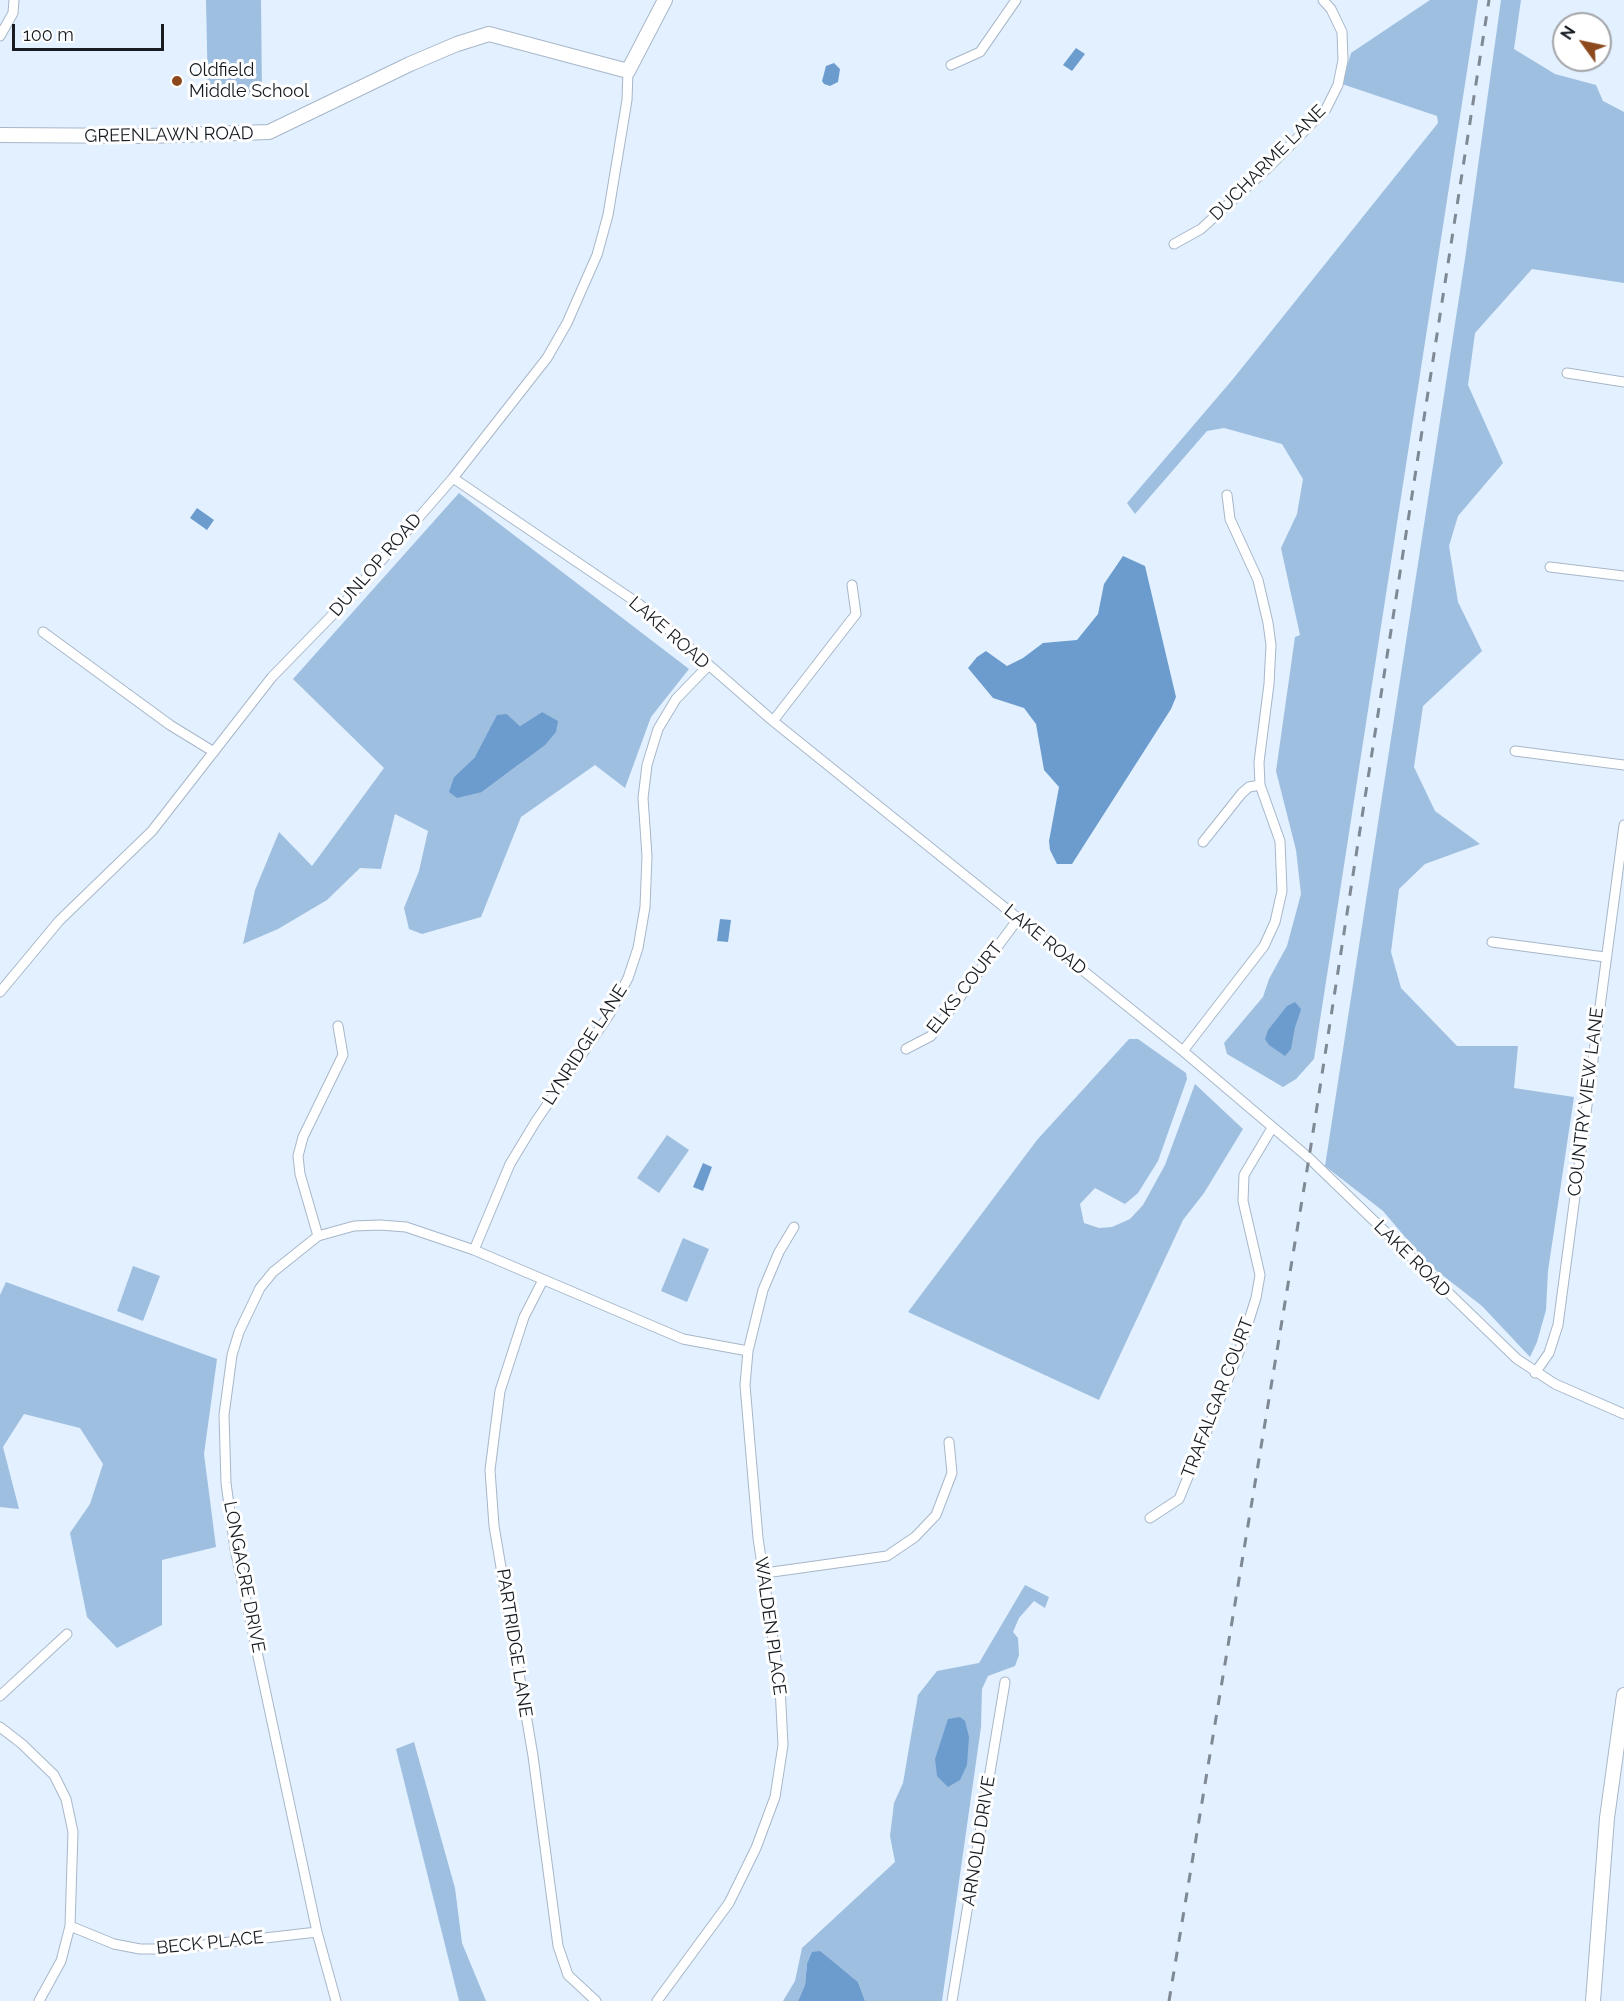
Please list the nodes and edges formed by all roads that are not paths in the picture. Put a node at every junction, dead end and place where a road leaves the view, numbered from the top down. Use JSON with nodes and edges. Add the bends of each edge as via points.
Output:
{"nodes":[{"id":1,"x":14,"y":0,"type":"edge"},
{"id":2,"x":665,"y":0,"type":"edge"},
{"id":3,"x":1016,"y":0,"type":"edge"},
{"id":4,"x":1323,"y":0,"type":"edge"},
{"id":5,"x":0,"y":36,"type":"edge"},
{"id":6,"x":951,"y":65,"type":"dead end"},
{"id":7,"x":628,"y":70,"type":"junction"},
{"id":8,"x":0,"y":135,"type":"edge"},
{"id":9,"x":1174,"y":244,"type":"dead end"},
{"id":10,"x":1567,"y":373,"type":"dead end"},
{"id":11,"x":1624,"y":382,"type":"edge"},
{"id":12,"x":453,"y":478,"type":"junction"},
{"id":13,"x":1227,"y":495,"type":"dead end"},
{"id":14,"x":1550,"y":567,"type":"dead end"},
{"id":15,"x":1624,"y":576,"type":"edge"},
{"id":16,"x":852,"y":585,"type":"dead end"},
{"id":17,"x":43,"y":632,"type":"dead end"},
{"id":18,"x":708,"y":666,"type":"junction"},
{"id":19,"x":773,"y":721,"type":"junction"},
{"id":20,"x":1515,"y":751,"type":"dead end"},
{"id":21,"x":214,"y":752,"type":"junction"},
{"id":22,"x":1624,"y":765,"type":"edge"},
{"id":23,"x":1260,"y":785,"type":"junction"},
{"id":24,"x":1624,"y":825,"type":"edge"},
{"id":25,"x":1203,"y":842,"type":"dead end"},
{"id":26,"x":1018,"y":919,"type":"junction"},
{"id":27,"x":1491,"y":942,"type":"dead end"},
{"id":28,"x":1605,"y":957,"type":"junction"},
{"id":29,"x":0,"y":992,"type":"edge"},
{"id":30,"x":339,"y":1026,"type":"dead end"},
{"id":31,"x":906,"y":1049,"type":"dead end"},
{"id":32,"x":1183,"y":1051,"type":"junction"},
{"id":33,"x":1272,"y":1128,"type":"junction"},
{"id":34,"x":794,"y":1227,"type":"dead end"},
{"id":35,"x":318,"y":1236,"type":"junction"},
{"id":36,"x":474,"y":1250,"type":"junction"},
{"id":37,"x":543,"y":1280,"type":"junction"},
{"id":38,"x":748,"y":1352,"type":"junction"},
{"id":39,"x":1535,"y":1373,"type":"junction"},
{"id":40,"x":1624,"y":1414,"type":"edge"},
{"id":41,"x":949,"y":1442,"type":"dead end"},
{"id":42,"x":1150,"y":1518,"type":"dead end"},
{"id":43,"x":765,"y":1573,"type":"junction"},
{"id":44,"x":67,"y":1635,"type":"dead end"},
{"id":45,"x":1005,"y":1682,"type":"dead end"},
{"id":46,"x":1624,"y":1695,"type":"edge"},
{"id":47,"x":0,"y":1696,"type":"edge"},
{"id":48,"x":0,"y":1727,"type":"edge"},
{"id":49,"x":70,"y":1926,"type":"junction"},
{"id":50,"x":317,"y":1932,"type":"junction"},
{"id":51,"x":39,"y":2001,"type":"edge"},
{"id":52,"x":336,"y":2001,"type":"edge"},
{"id":53,"x":596,"y":2001,"type":"edge"},
{"id":54,"x":657,"y":2001,"type":"edge"},
{"id":55,"x":952,"y":2001,"type":"edge"},
{"id":56,"x":1593,"y":2001,"type":"edge"}],
"edges":[{"from":1,"to":5,"type":"street","via":[[13,13]]},
{"from":2,"to":7,"type":"main road"},
{"from":3,"to":6,"type":"street","via":[[980,52]]},
{"from":4,"to":9,"type":"street","name":"DUCHARME LANE","via":[[1342,32],[1343,60],[1338,85],[1326,109],[1201,229]]},
{"from":7,"to":8,"type":"main road","name":"GREENLAWN ROAD","via":[[489,34],[411,64],[269,132]]},
{"from":7,"to":12,"type":"street","name":"DUNLOP ROAD","via":[[627,100],[608,215],[588,277],[547,358]]},
{"from":10,"to":11,"type":"street"},
{"from":12,"to":18,"type":"street","name":"LAKE ROAD","via":[[639,604]]},
{"from":12,"to":21,"type":"street","name":"DUNLOP ROAD","via":[[347,600],[272,677]]},
{"from":13,"to":23,"type":"street","via":[[1230,519],[1258,580],[1271,645]]},
{"from":14,"to":15,"type":"street"},
{"from":16,"to":19,"type":"street","via":[[856,614]]},
{"from":17,"to":21,"type":"street","via":[[170,725]]},
{"from":18,"to":19,"type":"street","name":"LAKE ROAD"},
{"from":18,"to":36,"type":"street","name":"LYNRIDGE LANE","via":[[676,699],[658,729],[647,765],[643,798],[645,907],[628,978],[609,1015],[510,1164]]},
{"from":19,"to":26,"type":"street","name":"LAKE ROAD"},
{"from":20,"to":22,"type":"street"},
{"from":21,"to":29,"type":"street","name":"DUNLOP ROAD","via":[[152,831],[59,921]]},
{"from":23,"to":25,"type":"street","via":[[1242,793]]},
{"from":23,"to":32,"type":"street","via":[[1280,841],[1282,891],[1275,922],[1245,974]]},
{"from":24,"to":28,"type":"street","name":"COUNTRY VIEW LANE"},
{"from":26,"to":31,"type":"street","name":"ELKS COURT","via":[[932,1036]]},
{"from":26,"to":32,"type":"street","name":"LAKE ROAD"},
{"from":27,"to":28,"type":"street"},
{"from":28,"to":39,"type":"street","name":"COUNTRY VIEW LANE","via":[[1558,1325],[1549,1353]]},
{"from":30,"to":35,"type":"street","via":[[343,1055],[303,1137],[298,1156]]},
{"from":32,"to":33,"type":"street","name":"LAKE ROAD"},
{"from":33,"to":39,"type":"street","name":"LAKE ROAD","via":[[1317,1165],[1480,1326]]},
{"from":33,"to":42,"type":"street","name":"TRAFALGAR COURT","via":[[1244,1175],[1243,1201],[1260,1275],[1256,1298],[1239,1352],[1179,1499]]},
{"from":34,"to":38,"type":"street","name":"WALDEN PLACE","via":[[763,1290]]},
{"from":35,"to":36,"type":"street","name":"LONGACRE DRIVE","via":[[354,1226],[406,1227]]},
{"from":35,"to":50,"type":"street","name":"LONGACRE DRIVE","via":[[273,1272],[249,1308],[232,1355],[223,1445],[235,1549]]},
{"from":36,"to":37,"type":"street","name":"LONGACRE DRIVE"},
{"from":37,"to":38,"type":"street","name":"LONGACRE DRIVE","via":[[683,1339]]},
{"from":37,"to":53,"type":"street","name":"PARTRIDGE LANE","via":[[524,1317],[501,1391],[490,1470],[494,1526],[533,1756],[558,1946],[568,1975]]},
{"from":38,"to":43,"type":"street","name":"WALDEN PLACE","via":[[746,1413]]},
{"from":39,"to":40,"type":"street","name":"LAKE ROAD"},
{"from":41,"to":43,"type":"street","via":[[952,1473],[936,1515],[897,1550],[887,1556]]},
{"from":43,"to":54,"type":"street","name":"WALDEN PLACE","via":[[780,1687],[783,1745],[775,1797],[729,1904]]},
{"from":44,"to":47,"type":"street"},
{"from":45,"to":55,"type":"street","name":"ARNOLD DRIVE"},
{"from":46,"to":56,"type":"main road","via":[[1606,1829]]},
{"from":48,"to":49,"type":"street","via":[[48,1768],[66,1799],[73,1833]]},
{"from":49,"to":50,"type":"street","name":"BECK PLACE","via":[[114,1944],[140,1949]]},
{"from":49,"to":51,"type":"street","via":[[61,1961]]},
{"from":50,"to":52,"type":"street","name":"LONGACRE DRIVE"}]}
